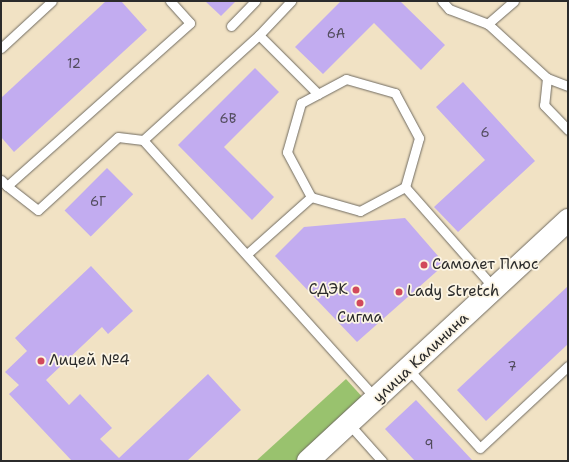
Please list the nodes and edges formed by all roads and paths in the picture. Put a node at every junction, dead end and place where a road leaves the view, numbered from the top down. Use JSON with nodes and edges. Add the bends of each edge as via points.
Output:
{"nodes":[{"id":1,"x":52,"y":1,"type":"edge"},
{"id":2,"x":170,"y":1,"type":"edge"},
{"id":3,"x":255,"y":1,"type":"edge"},
{"id":4,"x":291,"y":1,"type":"edge"},
{"id":5,"x":442,"y":1,"type":"edge"},
{"id":6,"x":514,"y":1,"type":"edge"},
{"id":7,"x":488,"y":24,"type":"junction"},
{"id":8,"x":231,"y":26,"type":"dead end"},
{"id":9,"x":259,"y":35,"type":"junction"},
{"id":10,"x":1,"y":48,"type":"edge"},
{"id":11,"x":547,"y":78,"type":"junction"},
{"id":12,"x":568,"y":86,"type":"edge"},
{"id":13,"x":318,"y":94,"type":"junction"},
{"id":14,"x":568,"y":130,"type":"edge"},
{"id":15,"x":143,"y":140,"type":"junction"},
{"id":16,"x":4,"y":183,"type":"edge"},
{"id":17,"x":405,"y":186,"type":"junction"},
{"id":18,"x":311,"y":196,"type":"junction"},
{"id":19,"x":568,"y":220,"type":"edge"},
{"id":20,"x":247,"y":254,"type":"junction"},
{"id":21,"x":495,"y":289,"type":"junction"},
{"id":22,"x":568,"y":366,"type":"edge"},
{"id":23,"x":409,"y":370,"type":"junction"},
{"id":24,"x":376,"y":399,"type":"junction"},
{"id":25,"x":349,"y":424,"type":"junction"},
{"id":26,"x":308,"y":461,"type":"edge"},
{"id":27,"x":382,"y":461,"type":"edge"}],
"edges":[{"from":1,"to":10,"type":"lane"},
{"from":2,"to":16,"type":"lane","via":[[190,23]]},
{"from":3,"to":8,"type":"lane"},
{"from":4,"to":9,"type":"lane"},
{"from":5,"to":7,"type":"lane","via":[[449,9]]},
{"from":6,"to":7,"type":"lane"},
{"from":7,"to":11,"type":"lane"},
{"from":9,"to":13,"type":"lane"},
{"from":9,"to":15,"type":"lane"},
{"from":11,"to":12,"type":"lane"},
{"from":11,"to":14,"type":"lane","via":[[544,105]]},
{"from":13,"to":17,"type":"lane","via":[[346,79],[395,93],[419,138]]},
{"from":13,"to":18,"type":"lane","via":[[301,103],[287,152]]},
{"from":15,"to":16,"type":"lane","via":[[118,137],[38,210]]},
{"from":15,"to":20,"type":"lane"},
{"from":17,"to":18,"type":"lane","via":[[360,211]]},
{"from":17,"to":21,"type":"lane"},
{"from":18,"to":20,"type":"lane"},
{"from":19,"to":21,"type":"street","name":"улица Калинина"},
{"from":20,"to":24,"type":"lane"},
{"from":21,"to":23,"type":"street","name":"улица Калинина"},
{"from":22,"to":23,"type":"lane","via":[[480,448]]},
{"from":23,"to":24,"type":"street","name":"улица Калинина"},
{"from":24,"to":25,"type":"street","name":"улица Калинина"},
{"from":25,"to":26,"type":"street","name":"улица Калинина"},
{"from":25,"to":27,"type":"lane"}]}
